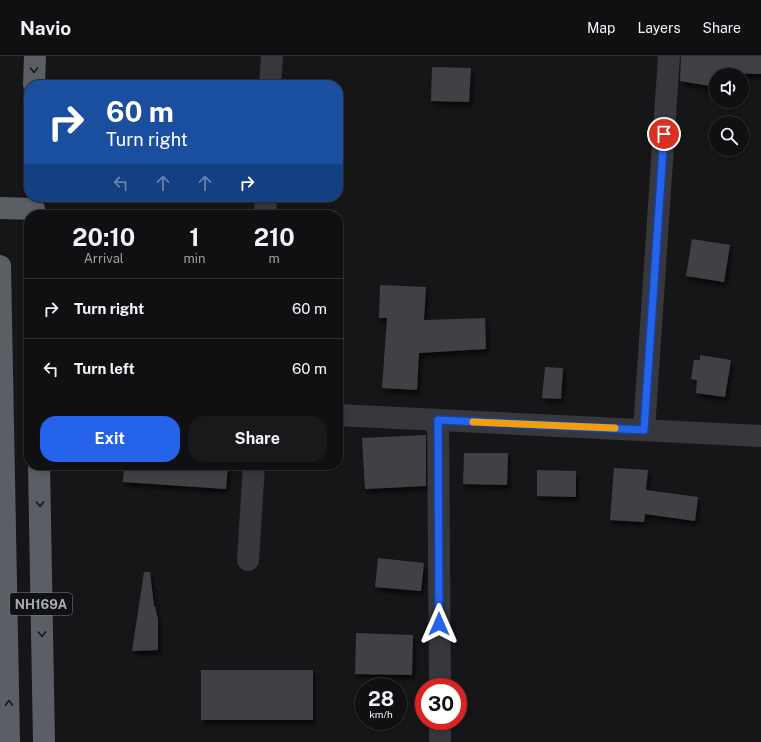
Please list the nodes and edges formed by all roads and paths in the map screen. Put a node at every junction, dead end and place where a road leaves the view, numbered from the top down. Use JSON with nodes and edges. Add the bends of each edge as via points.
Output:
{"nodes":[{"id":1,"x":35,"y":56,"type":"edge"},
{"id":2,"x":272,"y":56,"type":"edge"},
{"id":3,"x":669,"y":56,"type":"edge"},
{"id":4,"x":34,"y":80,"type":"edge"},
{"id":5,"x":270,"y":80,"type":"edge"},
{"id":6,"x":34,"y":207,"type":"edge"},
{"id":7,"x":0,"y":208,"type":"edge"},
{"id":8,"x":0,"y":266,"type":"edge"},
{"id":9,"x":0,"y":291,"type":"edge"},
{"id":10,"x":343,"y":415,"type":"edge"},
{"id":11,"x":438,"y":420,"type":"junction"},
{"id":12,"x":644,"y":430,"type":"junction"},
{"id":13,"x":761,"y":436,"type":"edge"},
{"id":14,"x":2,"y":440,"type":"edge"},
{"id":15,"x":39,"y":470,"type":"edge"},
{"id":16,"x":254,"y":470,"type":"edge"},
{"id":17,"x":248,"y":560,"type":"dead end"},
{"id":18,"x":4,"y":676,"type":"edge"},
{"id":19,"x":440,"y":678,"type":"edge"},
{"id":20,"x":440,"y":730,"type":"edge"},
{"id":21,"x":10,"y":742,"type":"edge"},
{"id":22,"x":44,"y":742,"type":"edge"},
{"id":23,"x":440,"y":742,"type":"edge"}],
"edges":[{"from":1,"to":4,"type":"highway","one_way":true},
{"from":2,"to":5,"type":"street"},
{"from":3,"to":12,"type":"street"},
{"from":6,"to":7,"type":"highway"},
{"from":8,"to":9,"type":"highway","number":"NH169A"},
{"from":9,"to":14,"type":"highway","number":"NH169A"},
{"from":10,"to":11,"type":"street"},
{"from":11,"to":12,"type":"street"},
{"from":11,"to":19,"type":"street"},
{"from":12,"to":13,"type":"street"},
{"from":14,"to":18,"type":"highway","number":"NH169A"},
{"from":15,"to":22,"type":"highway","number":"NH169A","one_way":true},
{"from":16,"to":17,"type":"street"},
{"from":21,"to":18,"type":"highway","number":"NH169A","one_way":true},
{"from":20,"to":23,"type":"street"}]}
